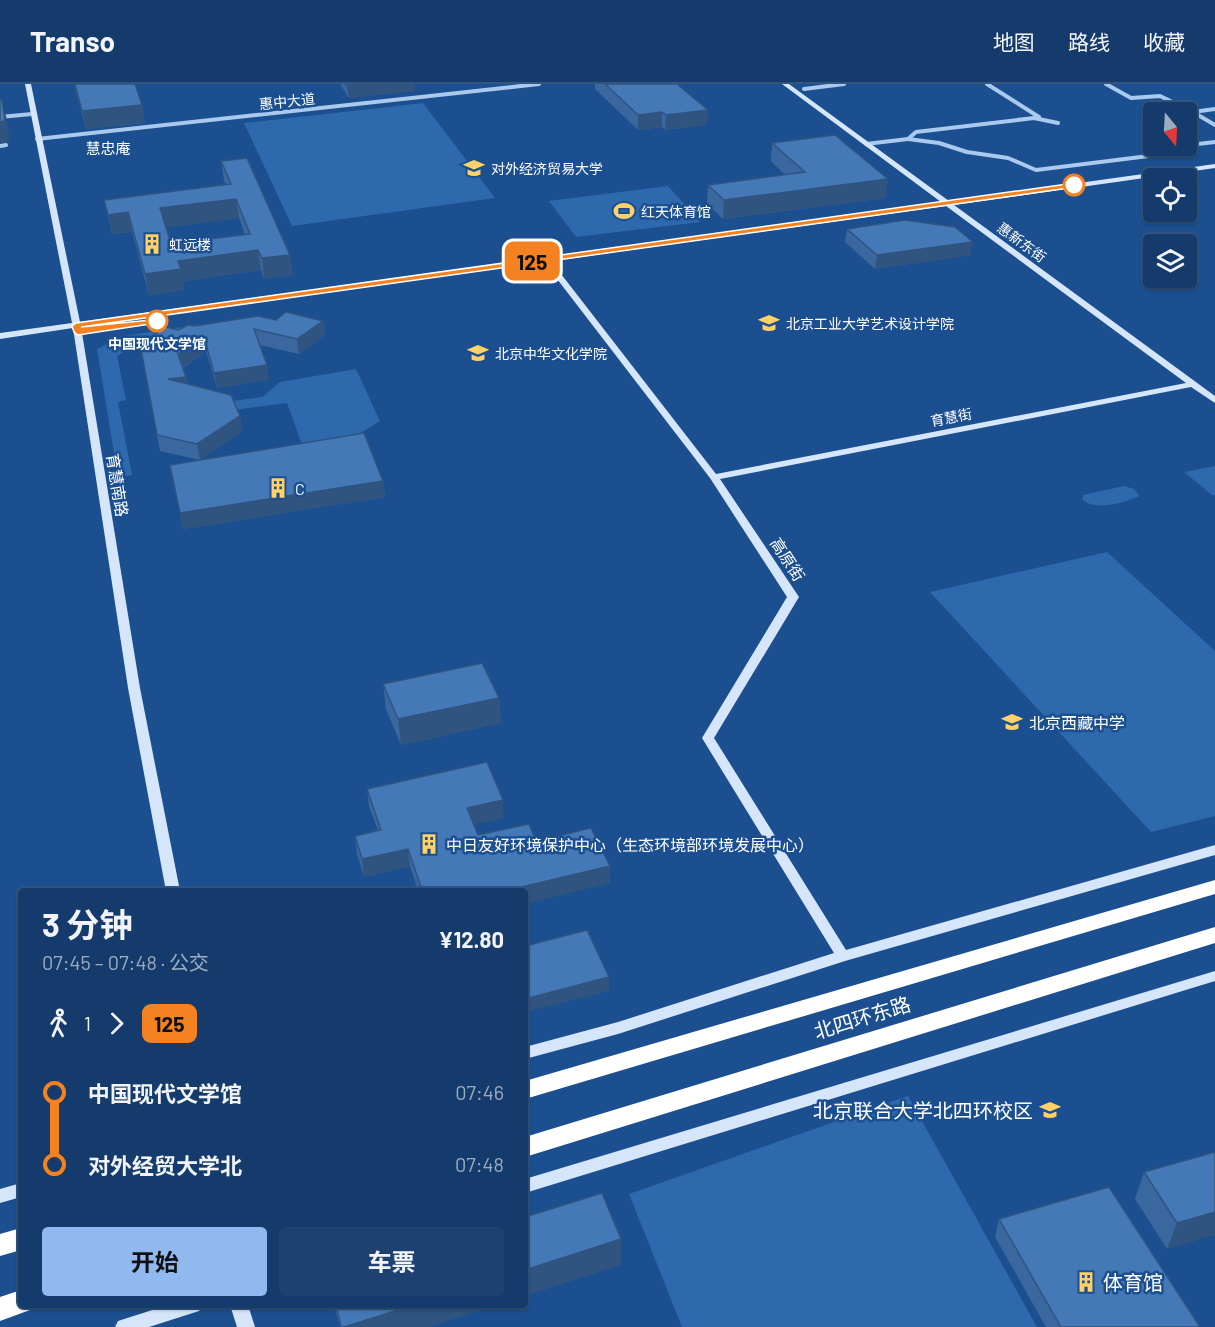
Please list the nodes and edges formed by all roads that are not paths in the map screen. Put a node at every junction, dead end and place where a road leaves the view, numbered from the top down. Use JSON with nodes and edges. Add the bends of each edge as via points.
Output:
{"nodes":[{"id":1,"x":28,"y":84,"type":"edge"},
{"id":2,"x":539,"y":84,"type":"edge"},
{"id":3,"x":785,"y":84,"type":"edge"},
{"id":4,"x":844,"y":84,"type":"edge"},
{"id":5,"x":987,"y":84,"type":"edge"},
{"id":6,"x":1106,"y":84,"type":"edge"},
{"id":7,"x":804,"y":89,"type":"dead end"},
{"id":8,"x":1172,"y":102,"type":"edge"},
{"id":9,"x":1215,"y":109,"type":"edge"},
{"id":10,"x":1197,"y":111,"type":"edge"},
{"id":11,"x":32,"y":114,"type":"junction"},
{"id":12,"x":1197,"y":114,"type":"edge"},
{"id":13,"x":0,"y":117,"type":"edge"},
{"id":14,"x":1039,"y":118,"type":"junction"},
{"id":15,"x":1058,"y":123,"type":"dead end"},
{"id":16,"x":1215,"y":125,"type":"edge"},
{"id":17,"x":37,"y":139,"type":"junction"},
{"id":18,"x":908,"y":139,"type":"junction"},
{"id":19,"x":1215,"y":142,"type":"edge"},
{"id":20,"x":866,"y":144,"type":"junction"},
{"id":21,"x":6,"y":145,"type":"edge"},
{"id":22,"x":0,"y":146,"type":"edge"},
{"id":23,"x":1215,"y":166,"type":"edge"},
{"id":24,"x":1215,"y":171,"type":"edge"},
{"id":25,"x":1197,"y":173,"type":"edge"},
{"id":26,"x":1143,"y":181,"type":"edge"},
{"id":27,"x":950,"y":206,"type":"junction"},
{"id":28,"x":549,"y":263,"type":"junction"},
{"id":29,"x":77,"y":329,"type":"junction"},
{"id":30,"x":0,"y":336,"type":"edge"},
{"id":31,"x":0,"y":343,"type":"edge"},
{"id":32,"x":1193,"y":384,"type":"junction"},
{"id":33,"x":1215,"y":400,"type":"edge"},
{"id":34,"x":714,"y":477,"type":"junction"},
{"id":35,"x":1215,"y":850,"type":"edge"},
{"id":36,"x":1215,"y":887,"type":"edge"},
{"id":37,"x":172,"y":888,"type":"edge"},
{"id":38,"x":1215,"y":935,"type":"edge"},
{"id":39,"x":843,"y":956,"type":"junction"},
{"id":40,"x":1215,"y":976,"type":"edge"},
{"id":41,"x":528,"y":1052,"type":"edge"},
{"id":42,"x":536,"y":1083,"type":"edge"},
{"id":43,"x":528,"y":1146,"type":"edge"},
{"id":44,"x":528,"y":1185,"type":"edge"},
{"id":45,"x":18,"y":1191,"type":"edge"},
{"id":46,"x":0,"y":1196,"type":"edge"},
{"id":47,"x":18,"y":1240,"type":"edge"},
{"id":48,"x":0,"y":1245,"type":"edge"},
{"id":49,"x":18,"y":1303,"type":"edge"},
{"id":50,"x":184,"y":1308,"type":"edge"},
{"id":51,"x":240,"y":1308,"type":"edge"},
{"id":52,"x":0,"y":1309,"type":"edge"},
{"id":53,"x":124,"y":1327,"type":"edge"},
{"id":54,"x":246,"y":1327,"type":"edge"}],
"edges":[{"from":1,"to":11,"type":"street","name":"育慧南路"},
{"from":2,"to":17,"type":"street","name":"惠中大道"},
{"from":3,"to":20,"type":"street","name":"惠新东街"},
{"from":4,"to":7,"type":"street"},
{"from":5,"to":14,"type":"street"},
{"from":6,"to":8,"type":"street","via":[[1131,98],[1160,96]]},
{"from":9,"to":10,"type":"street"},
{"from":11,"to":13,"type":"street"},
{"from":11,"to":17,"type":"street","name":"育慧南路"},
{"from":12,"to":16,"type":"street"},
{"from":14,"to":15,"type":"street"},
{"from":14,"to":18,"type":"street","via":[[916,132]]},
{"from":17,"to":29,"type":"street","name":"育慧南路"},
{"from":18,"to":19,"type":"street","via":[[1008,158],[1036,170],[1180,152],[1189,146]]},
{"from":18,"to":20,"type":"street"},
{"from":20,"to":27,"type":"street","name":"惠新东街"},
{"from":21,"to":22,"type":"street"},
{"from":23,"to":27,"type":"street"},
{"from":24,"to":25,"type":"street"},
{"from":26,"to":27,"type":"street"},
{"from":27,"to":28,"type":"street"},
{"from":27,"to":32,"type":"street","name":"惠新东街"},
{"from":28,"to":29,"type":"street"},
{"from":28,"to":34,"type":"street","name":"高原街"},
{"from":29,"to":30,"type":"street"},
{"from":29,"to":31,"type":"street"},
{"from":29,"to":37,"type":"street","name":"育慧南路","via":[[134,688]]},
{"from":32,"to":33,"type":"street","name":"惠新东街"},
{"from":32,"to":34,"type":"street","name":"育慧街"},
{"from":34,"to":39,"type":"street","name":"高原街","via":[[793,597],[708,738]]},
{"from":35,"to":39,"type":"street"},
{"from":36,"to":42,"type":"highway","name":"北四环东路"},
{"from":38,"to":43,"type":"highway","name":"北四环东路"},
{"from":39,"to":41,"type":"street","via":[[618,1028]]},
{"from":40,"to":44,"type":"street"},
{"from":45,"to":46,"type":"street"},
{"from":47,"to":48,"type":"highway"},
{"from":49,"to":52,"type":"highway"},
{"from":50,"to":53,"type":"street"},
{"from":51,"to":54,"type":"street"}]}
